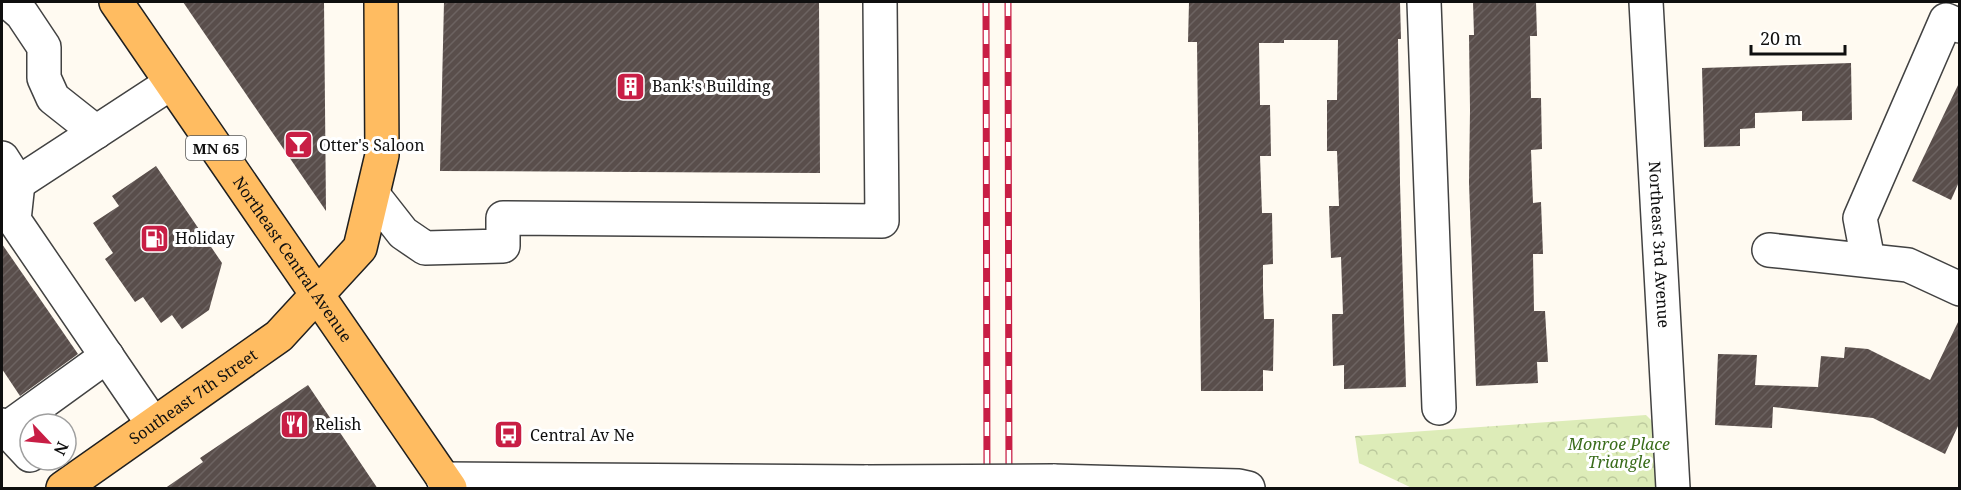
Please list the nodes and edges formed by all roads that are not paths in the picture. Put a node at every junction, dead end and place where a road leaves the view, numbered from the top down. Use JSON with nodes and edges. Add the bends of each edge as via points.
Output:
{"nodes":[{"id":1,"x":8,"y":2,"type":"edge"},
{"id":2,"x":116,"y":2,"type":"edge"},
{"id":3,"x":381,"y":2,"type":"edge"},
{"id":4,"x":880,"y":2,"type":"edge"},
{"id":5,"x":1424,"y":2,"type":"edge"},
{"id":6,"x":1646,"y":2,"type":"edge"},
{"id":7,"x":1959,"y":26,"type":"edge"},
{"id":8,"x":171,"y":83,"type":"junction"},
{"id":9,"x":96,"y":132,"type":"junction"},
{"id":10,"x":7,"y":179,"type":"edge"},
{"id":11,"x":374,"y":196,"type":"junction"},
{"id":12,"x":1769,"y":250,"type":"dead end"},
{"id":13,"x":1868,"y":260,"type":"junction"},
{"id":14,"x":1959,"y":289,"type":"edge"},
{"id":15,"x":316,"y":295,"type":"junction"},
{"id":16,"x":107,"y":357,"type":"junction"},
{"id":17,"x":1439,"y":408,"type":"dead end"},
{"id":18,"x":153,"y":424,"type":"junction"},
{"id":19,"x":2,"y":429,"type":"edge"},
{"id":20,"x":18,"y":443,"type":"edge"},
{"id":21,"x":48,"y":472,"type":"edge"},
{"id":22,"x":446,"y":484,"type":"edge"},
{"id":23,"x":64,"y":488,"type":"edge"},
{"id":24,"x":1248,"y":489,"type":"edge"},
{"id":25,"x":1673,"y":489,"type":"edge"}],
"edges":[{"from":1,"to":9,"type":"street","via":[[22,14],[44,47],[44,78],[54,98]]},
{"from":2,"to":8,"type":"main road","name":"Northeast Central Avenue","number":"MN 65"},
{"from":3,"to":11,"type":"main road","name":"Southeast 7th Street","via":[[382,155]]},
{"from":4,"to":11,"type":"street","via":[[882,221],[503,218],[503,246],[425,248],[403,233]]},
{"from":5,"to":17,"type":"street"},
{"from":6,"to":25,"type":"street","name":"Northeast 3rd Avenue"},
{"from":7,"to":13,"type":"street","via":[[1946,20],[1860,218]]},
{"from":8,"to":9,"type":"street"},
{"from":8,"to":15,"type":"main road","name":"Northeast Central Avenue","number":"MN 65"},
{"from":9,"to":10,"type":"street"},
{"from":10,"to":16,"type":"street","via":[[14,220]]},
{"from":11,"to":15,"type":"main road","name":"Southeast 7th Street","via":[[360,248]]},
{"from":12,"to":13,"type":"street"},
{"from":13,"to":14,"type":"street","via":[[1908,265]]},
{"from":15,"to":18,"type":"main road","name":"Southeast 7th Street","via":[[279,336]]},
{"from":15,"to":22,"type":"main road","name":"Northeast Central Avenue","number":"MN 65"},
{"from":16,"to":18,"type":"street"},
{"from":16,"to":19,"type":"street"},
{"from":18,"to":23,"type":"main road","name":"Southeast 7th Street"},
{"from":19,"to":20,"type":"street"},
{"from":21,"to":23,"type":"street"},
{"from":22,"to":24,"type":"street","bridge":true,"via":[[1053,481]]}]}
